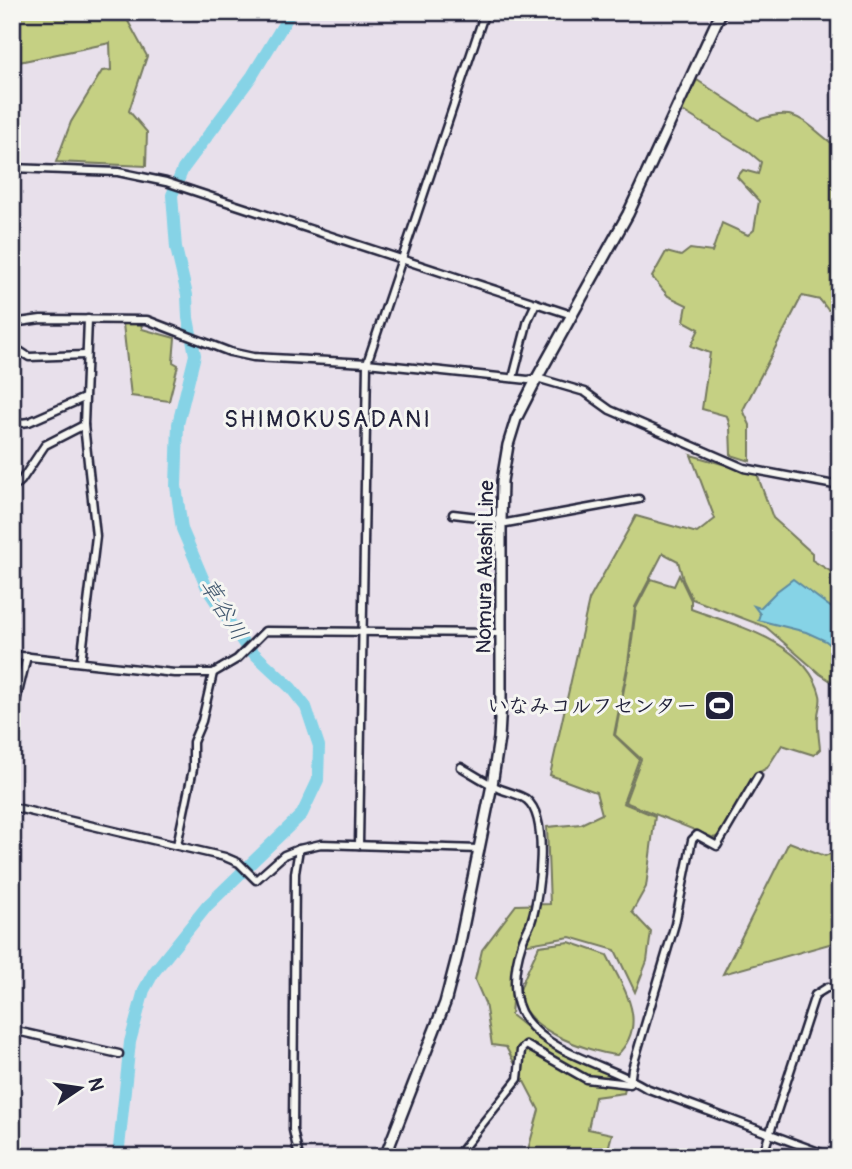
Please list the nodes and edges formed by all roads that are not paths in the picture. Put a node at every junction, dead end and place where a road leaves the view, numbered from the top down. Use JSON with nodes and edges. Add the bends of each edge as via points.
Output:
{"nodes":[{"id":1,"x":485,"y":12,"type":"edge"},
{"id":2,"x":721,"y":12,"type":"edge"},
{"id":3,"x":12,"y":168,"type":"edge"},
{"id":4,"x":401,"y":259,"type":"junction"},
{"id":5,"x":536,"y":303,"type":"junction"},
{"id":6,"x":572,"y":315,"type":"junction"},
{"id":7,"x":88,"y":319,"type":"junction"},
{"id":8,"x":12,"y":323,"type":"edge"},
{"id":9,"x":12,"y":346,"type":"edge"},
{"id":10,"x":86,"y":355,"type":"junction"},
{"id":11,"x":367,"y":363,"type":"junction"},
{"id":12,"x":513,"y":378,"type":"junction"},
{"id":13,"x":537,"y":378,"type":"junction"},
{"id":14,"x":84,"y":398,"type":"junction"},
{"id":15,"x":12,"y":424,"type":"edge"},
{"id":16,"x":84,"y":425,"type":"junction"},
{"id":17,"x":840,"y":486,"type":"edge"},
{"id":18,"x":12,"y":489,"type":"edge"},
{"id":19,"x":639,"y":499,"type":"dead end"},
{"id":20,"x":453,"y":514,"type":"dead end"},
{"id":21,"x":500,"y":521,"type":"junction"},
{"id":22,"x":364,"y":633,"type":"junction"},
{"id":23,"x":500,"y":633,"type":"junction"},
{"id":24,"x":12,"y":654,"type":"edge"},
{"id":25,"x":27,"y":656,"type":"junction"},
{"id":26,"x":81,"y":662,"type":"junction"},
{"id":27,"x":213,"y":673,"type":"junction"},
{"id":28,"x":12,"y":718,"type":"edge"},
{"id":29,"x":461,"y":766,"type":"dead end"},
{"id":30,"x":758,"y":776,"type":"dead end"},
{"id":31,"x":492,"y":785,"type":"junction"},
{"id":32,"x":12,"y":807,"type":"edge"},
{"id":33,"x":177,"y":845,"type":"junction"},
{"id":34,"x":359,"y":845,"type":"junction"},
{"id":35,"x":299,"y":849,"type":"junction"},
{"id":36,"x":479,"y":849,"type":"junction"},
{"id":37,"x":840,"y":990,"type":"edge"},
{"id":38,"x":12,"y":1030,"type":"edge"},
{"id":39,"x":119,"y":1054,"type":"dead end"},
{"id":40,"x":631,"y":1078,"type":"junction"},
{"id":41,"x":769,"y":1134,"type":"junction"},
{"id":42,"x":299,"y":1157,"type":"edge"},
{"id":43,"x":385,"y":1157,"type":"edge"},
{"id":44,"x":456,"y":1157,"type":"edge"},
{"id":45,"x":762,"y":1157,"type":"edge"},
{"id":46,"x":832,"y":1157,"type":"edge"}],
"edges":[{"from":1,"to":4,"type":"street"},
{"from":2,"to":6,"type":"main road","name":"Nomura Akashi Line","via":[[628,214]]},
{"from":3,"to":4,"type":"street","via":[[138,174]]},
{"from":4,"to":5,"type":"street"},
{"from":4,"to":11,"type":"street"},
{"from":5,"to":6,"type":"street"},
{"from":5,"to":12,"type":"street"},
{"from":6,"to":13,"type":"main road","name":"Nomura Akashi Line"},
{"from":7,"to":8,"type":"street"},
{"from":7,"to":10,"type":"street"},
{"from":7,"to":11,"type":"street","via":[[148,320],[253,357]]},
{"from":9,"to":10,"type":"street","via":[[29,357]]},
{"from":10,"to":14,"type":"street"},
{"from":11,"to":12,"type":"street"},
{"from":11,"to":22,"type":"street"},
{"from":12,"to":13,"type":"street"},
{"from":13,"to":17,"type":"street","via":[[585,392],[610,410],[744,468]]},
{"from":13,"to":21,"type":"main road","name":"Nomura Akashi Line","via":[[508,445]]},
{"from":14,"to":15,"type":"street","via":[[29,422]]},
{"from":14,"to":16,"type":"street"},
{"from":16,"to":18,"type":"street","via":[[45,444]]},
{"from":16,"to":26,"type":"street","via":[[96,536]]},
{"from":19,"to":21,"type":"street"},
{"from":20,"to":21,"type":"street"},
{"from":21,"to":23,"type":"main road","name":"Nomura Akashi Line"},
{"from":22,"to":23,"type":"street"},
{"from":22,"to":27,"type":"street","via":[[265,631],[237,659]]},
{"from":22,"to":34,"type":"street"},
{"from":23,"to":31,"type":"main road","name":"Nomura Akashi Line","via":[[500,713]]},
{"from":24,"to":25,"type":"street"},
{"from":25,"to":26,"type":"street"},
{"from":25,"to":28,"type":"street"},
{"from":26,"to":27,"type":"street"},
{"from":27,"to":33,"type":"street","via":[[193,742],[193,769]]},
{"from":29,"to":31,"type":"street"},
{"from":30,"to":40,"type":"street","via":[[717,846],[697,835],[692,840],[675,923]]},
{"from":31,"to":36,"type":"main road","name":"Nomura Akashi Line"},
{"from":31,"to":40,"type":"street","via":[[527,800],[538,819],[541,839],[536,903],[522,943],[515,985],[520,1008],[546,1038]]},
{"from":32,"to":33,"type":"street"},
{"from":33,"to":35,"type":"street","via":[[239,863],[256,880],[284,855]]},
{"from":34,"to":35,"type":"street","via":[[321,844]]},
{"from":34,"to":36,"type":"street"},
{"from":35,"to":42,"type":"street","via":[[293,1130]]},
{"from":36,"to":43,"type":"main road","name":"Nomura Akashi Line","via":[[445,1003]]},
{"from":37,"to":41,"type":"street","via":[[828,987],[815,995]]},
{"from":38,"to":39,"type":"street"},
{"from":40,"to":41,"type":"street","via":[[695,1108]]},
{"from":40,"to":44,"type":"street","via":[[630,1084],[586,1079],[526,1045],[521,1050],[519,1079]]},
{"from":41,"to":45,"type":"street"},
{"from":41,"to":46,"type":"street"}]}
